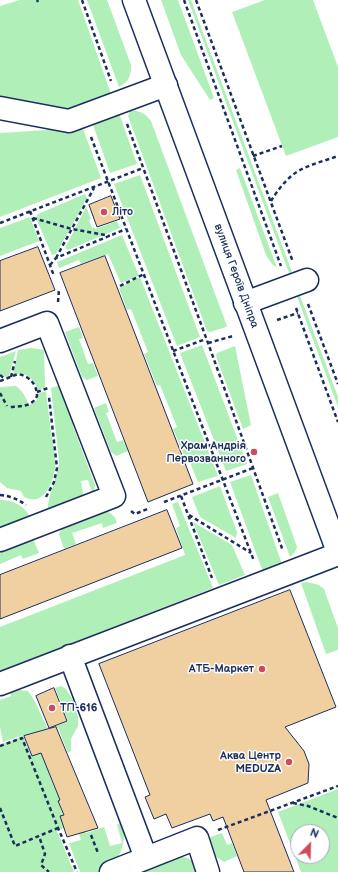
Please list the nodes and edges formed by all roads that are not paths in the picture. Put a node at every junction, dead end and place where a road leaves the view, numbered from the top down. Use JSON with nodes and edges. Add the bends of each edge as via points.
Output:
{"nodes":[{"id":1,"x":134,"y":0,"type":"edge"},
{"id":2,"x":166,"y":85,"type":"junction"},
{"id":3,"x":0,"y":108,"type":"edge"},
{"id":4,"x":307,"y":289,"type":"road end"},
{"id":5,"x":245,"y":302,"type":"junction"},
{"id":6,"x":0,"y":341,"type":"edge"},
{"id":7,"x":0,"y":540,"type":"edge"},
{"id":8,"x":338,"y":553,"type":"edge"},
{"id":9,"x":70,"y":656,"type":"junction"},
{"id":10,"x":0,"y":684,"type":"edge"},
{"id":11,"x":146,"y":858,"type":"junction"},
{"id":12,"x":111,"y":872,"type":"edge"},
{"id":13,"x":208,"y":872,"type":"edge"}],
"edges":[{"from":1,"to":2,"type":"main road","name":"вулиця Героїв Дніпра"},
{"from":2,"to":3,"type":"main road","via":[[68,121]]},
{"from":2,"to":5,"type":"main road","name":"вулиця Героїв Дніпра"},
{"from":4,"to":5,"type":"main road"},
{"from":5,"to":8,"type":"main road","name":"вулиця Героїв Дніпра"},
{"from":6,"to":7,"type":"main road","via":[[47,322],[114,496]]},
{"from":8,"to":9,"type":"main road"},
{"from":9,"to":10,"type":"main road"},
{"from":9,"to":11,"type":"main road"},
{"from":11,"to":12,"type":"main road"},
{"from":11,"to":13,"type":"main road","via":[[197,838]]}]}
